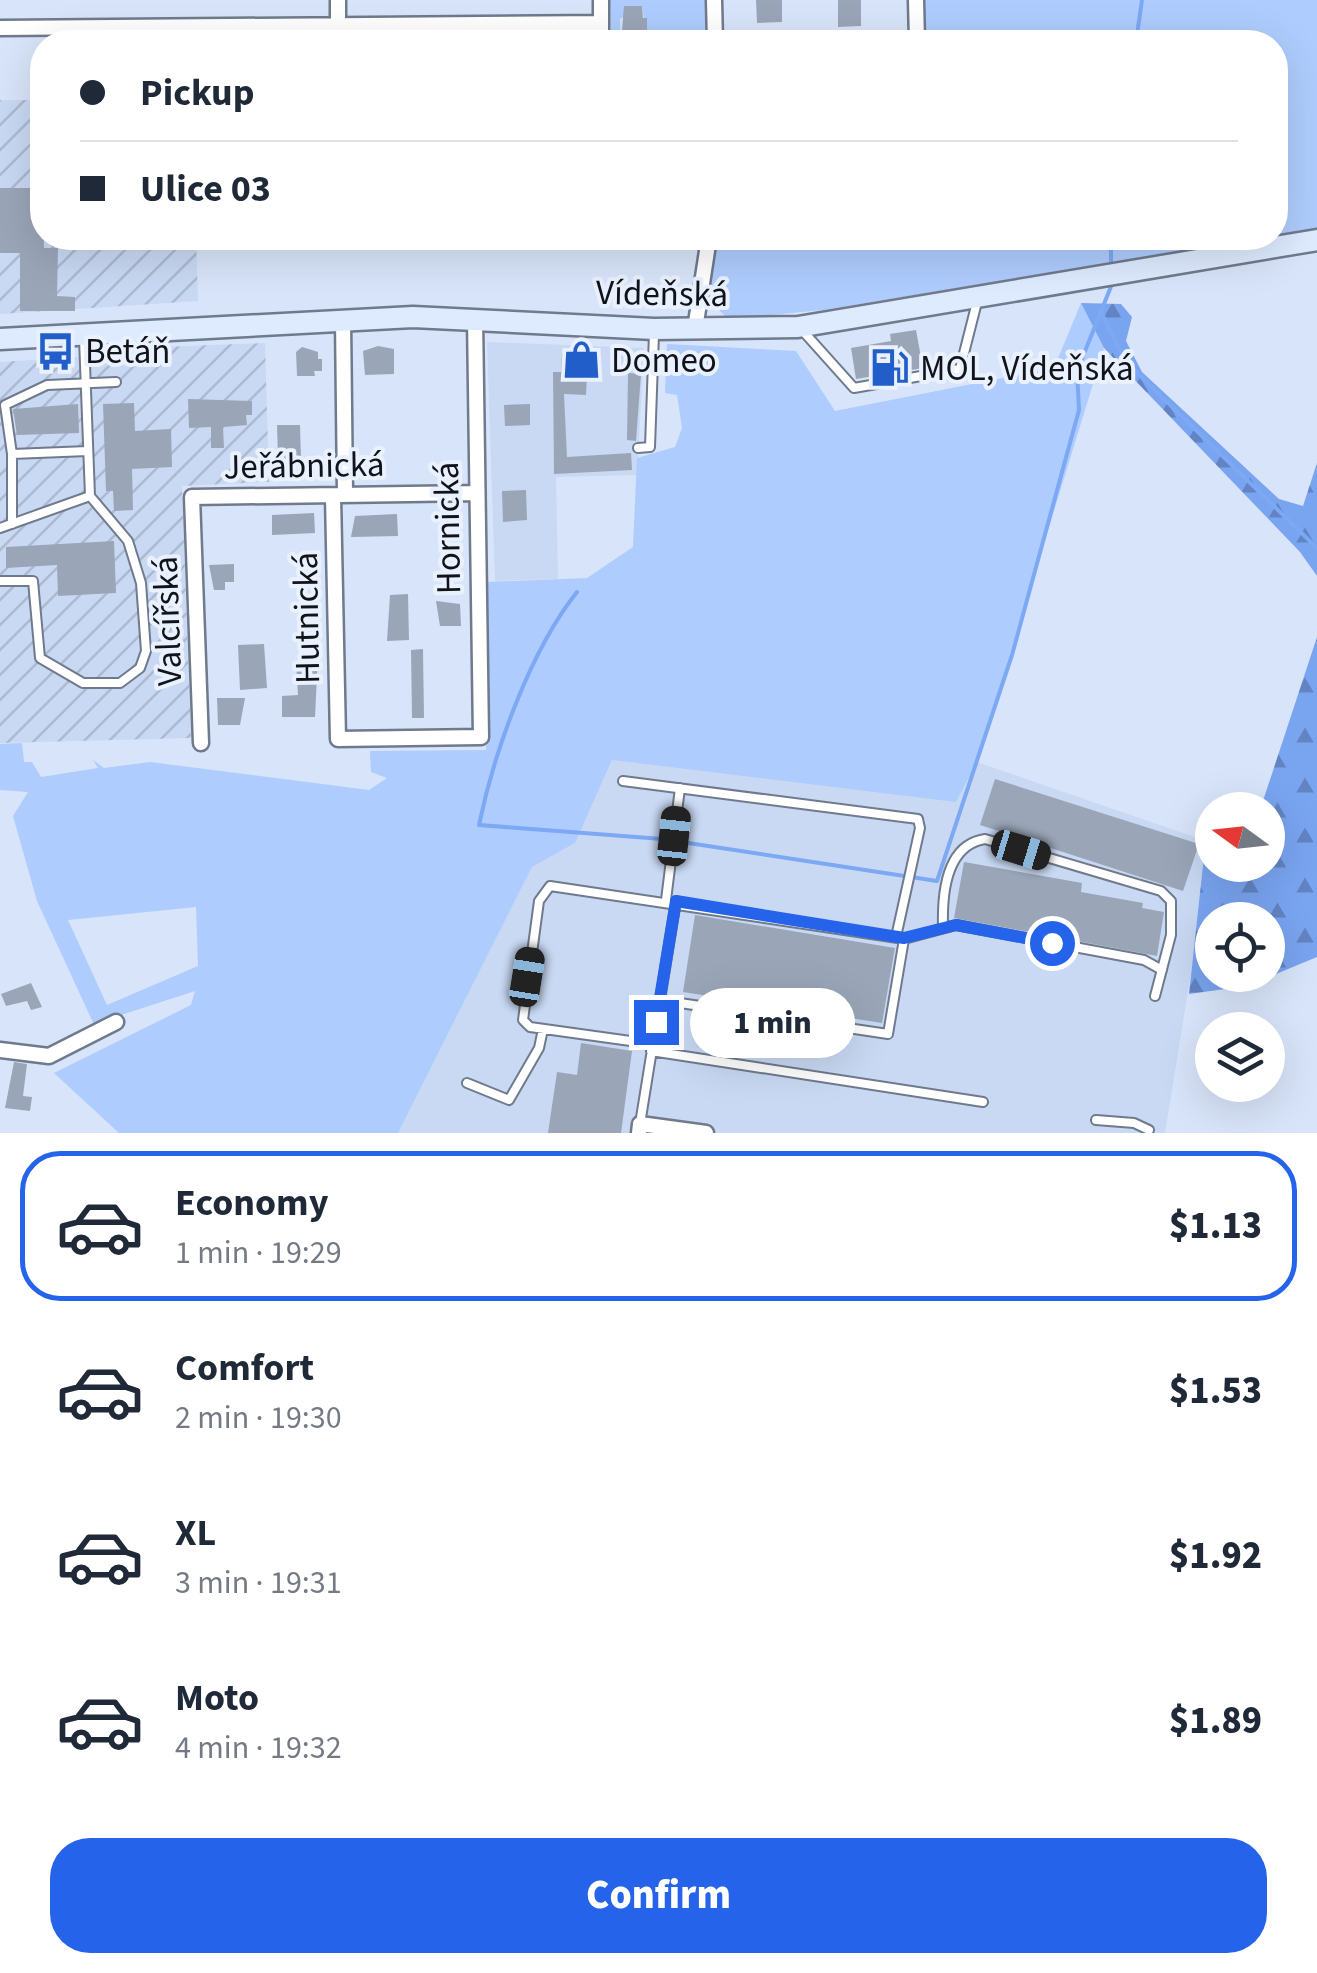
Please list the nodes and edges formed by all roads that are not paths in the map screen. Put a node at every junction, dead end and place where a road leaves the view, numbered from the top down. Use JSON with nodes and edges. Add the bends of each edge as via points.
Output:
{"nodes":[{"id":1,"x":338,"y":0,"type":"edge"},
{"id":2,"x":601,"y":0,"type":"edge"},
{"id":3,"x":714,"y":0,"type":"edge"},
{"id":4,"x":916,"y":0,"type":"edge"},
{"id":5,"x":601,"y":23,"type":"junction"},
{"id":6,"x":338,"y":24,"type":"junction"},
{"id":7,"x":0,"y":28,"type":"edge"},
{"id":8,"x":34,"y":30,"type":"edge"},
{"id":9,"x":219,"y":30,"type":"edge"},
{"id":10,"x":338,"y":30,"type":"edge"},
{"id":11,"x":601,"y":30,"type":"edge"},
{"id":12,"x":714,"y":30,"type":"edge"},
{"id":13,"x":917,"y":30,"type":"edge"},
{"id":14,"x":1317,"y":240,"type":"edge"},
{"id":15,"x":1288,"y":245,"type":"edge"},
{"id":16,"x":707,"y":250,"type":"edge"},
{"id":17,"x":1258,"y":250,"type":"edge"},
{"id":18,"x":978,"y":297,"type":"junction"},
{"id":19,"x":476,"y":318,"type":"junction"},
{"id":20,"x":343,"y":320,"type":"junction"},
{"id":21,"x":798,"y":327,"type":"junction"},
{"id":22,"x":654,"y":328,"type":"junction"},
{"id":23,"x":695,"y":329,"type":"junction"},
{"id":24,"x":84,"y":334,"type":"junction"},
{"id":25,"x":0,"y":339,"type":"edge"},
{"id":26,"x":116,"y":382,"type":"dead end"},
{"id":27,"x":86,"y":383,"type":"junction"},
{"id":28,"x":638,"y":448,"type":"dead end"},
{"id":29,"x":88,"y":451,"type":"junction"},
{"id":30,"x":12,"y":454,"type":"junction"},
{"id":31,"x":0,"y":480,"type":"edge"},
{"id":32,"x":12,"y":480,"type":"junction"},
{"id":33,"x":477,"y":493,"type":"junction"},
{"id":34,"x":339,"y":495,"type":"junction"},
{"id":35,"x":90,"y":496,"type":"junction"},
{"id":36,"x":192,"y":497,"type":"joint"},
{"id":37,"x":12,"y":524,"type":"junction"},
{"id":38,"x":0,"y":528,"type":"edge"},
{"id":39,"x":0,"y":581,"type":"edge"},
{"id":40,"x":338,"y":740,"type":"joint"},
{"id":41,"x":201,"y":743,"type":"dead end"},
{"id":42,"x":623,"y":781,"type":"dead end"},
{"id":43,"x":680,"y":788,"type":"junction"},
{"id":44,"x":671,"y":900,"type":"junction"},
{"id":45,"x":943,"y":927,"type":"junction"},
{"id":46,"x":900,"y":938,"type":"junction"},
{"id":47,"x":1162,"y":970,"type":"junction"},
{"id":48,"x":1155,"y":996,"type":"dead end"},
{"id":49,"x":660,"y":1000,"type":"junction"},
{"id":50,"x":116,"y":1022,"type":"dead end"},
{"id":51,"x":543,"y":1028,"type":"junction"},
{"id":52,"x":652,"y":1048,"type":"junction"},
{"id":53,"x":0,"y":1050,"type":"edge"},
{"id":54,"x":467,"y":1083,"type":"dead end"},
{"id":55,"x":983,"y":1102,"type":"dead end"},
{"id":56,"x":1096,"y":1120,"type":"dead end"},
{"id":57,"x":640,"y":1128,"type":"edge"},
{"id":58,"x":663,"y":1130,"type":"edge"},
{"id":59,"x":1148,"y":1130,"type":"dead end"},
{"id":60,"x":706,"y":1133,"type":"edge"}],
"edges":[{"from":1,"to":6,"type":"street"},
{"from":2,"to":5,"type":"street"},
{"from":3,"to":12,"type":"street"},
{"from":4,"to":13,"type":"street"},
{"from":5,"to":6,"type":"street"},
{"from":5,"to":11,"type":"street"},
{"from":6,"to":9,"type":"street"},
{"from":6,"to":10,"type":"street"},
{"from":7,"to":8,"type":"street"},
{"from":14,"to":15,"type":"main road","name":"Vídeňská"},
{"from":16,"to":23,"type":"street"},
{"from":17,"to":18,"type":"main road","name":"Vídeňská"},
{"from":18,"to":21,"type":"main road","name":"Vídeňská"},
{"from":18,"to":21,"type":"lane","via":[[960,368],[854,388]]},
{"from":19,"to":20,"type":"main road","name":"Vídeňská"},
{"from":19,"to":22,"type":"main road","name":"Vídeňská"},
{"from":19,"to":33,"type":"street","name":"Hornická"},
{"from":20,"to":24,"type":"main road","name":"Vídeňská"},
{"from":20,"to":34,"type":"street","name":"Hutnická"},
{"from":21,"to":23,"type":"main road","name":"Vídeňská"},
{"from":22,"to":23,"type":"main road","name":"Vídeňská"},
{"from":22,"to":28,"type":"lane","via":[[650,447]]},
{"from":24,"to":25,"type":"main road","name":"Vídeňská"},
{"from":24,"to":27,"type":"lane"},
{"from":26,"to":27,"type":"lane"},
{"from":27,"to":29,"type":"lane"},
{"from":27,"to":30,"type":"lane","via":[[47,385],[6,405]]},
{"from":29,"to":30,"type":"lane"},
{"from":29,"to":35,"type":"lane"},
{"from":30,"to":32,"type":"lane"},
{"from":31,"to":32,"type":"lane"},
{"from":32,"to":37,"type":"lane"},
{"from":33,"to":34,"type":"street","name":"Jeřábnická"},
{"from":33,"to":40,"type":"street","name":"Hornická","via":[[481,737]]},
{"from":34,"to":36,"type":"street","name":"Jeřábnická"},
{"from":34,"to":40,"type":"street","name":"Hutnická"},
{"from":35,"to":37,"type":"lane"},
{"from":35,"to":39,"type":"lane","via":[[128,541],[141,583],[146,650],[131,678],[83,684],[40,658],[32,581]]},
{"from":36,"to":41,"type":"street","name":"Valcířská"},
{"from":37,"to":38,"type":"lane"},
{"from":42,"to":43,"type":"lane"},
{"from":43,"to":44,"type":"lane"},
{"from":43,"to":46,"type":"lane","via":[[918,819]]},
{"from":44,"to":46,"type":"lane"},
{"from":44,"to":49,"type":"lane"},
{"from":44,"to":51,"type":"lane","via":[[558,883],[543,893],[521,1015],[530,1027]]},
{"from":45,"to":46,"type":"lane"},
{"from":45,"to":47,"type":"lane","via":[[1144,960]]},
{"from":45,"to":47,"type":"lane","via":[[953,862],[962,845],[985,839],[1162,891],[1174,919]]},
{"from":46,"to":49,"type":"lane","via":[[888,1034]]},
{"from":47,"to":48,"type":"lane"},
{"from":49,"to":52,"type":"lane"},
{"from":50,"to":53,"type":"street","via":[[49,1056]]},
{"from":51,"to":52,"type":"lane"},
{"from":51,"to":54,"type":"lane","via":[[540,1048],[509,1100]]},
{"from":52,"to":55,"type":"lane"},
{"from":52,"to":57,"type":"lane"},
{"from":56,"to":59,"type":"lane"},
{"from":57,"to":58,"type":"street"},
{"from":58,"to":60,"type":"street"}]}
